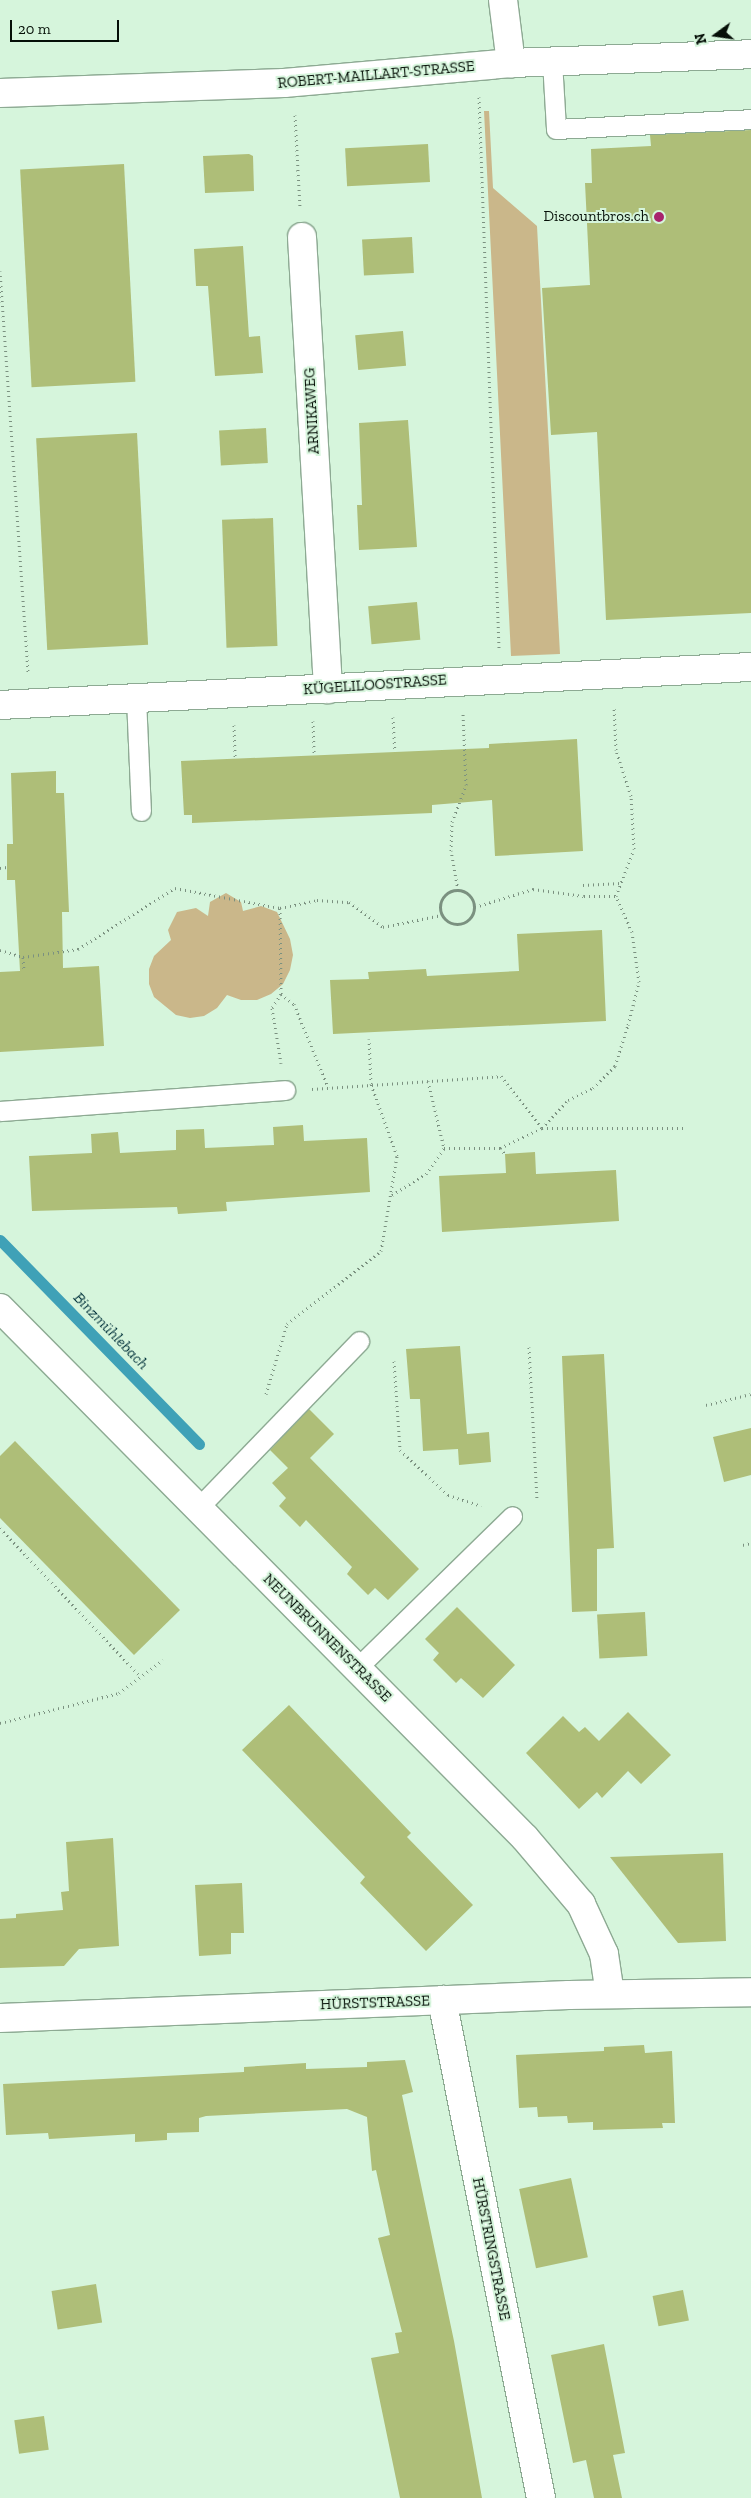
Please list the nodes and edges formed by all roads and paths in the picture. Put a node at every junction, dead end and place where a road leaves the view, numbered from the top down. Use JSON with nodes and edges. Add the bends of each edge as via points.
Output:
{"nodes":[{"id":1,"x":503,"y":0,"type":"edge"},
{"id":2,"x":751,"y":54,"type":"edge"},
{"id":3,"x":552,"y":62,"type":"junction"},
{"id":4,"x":511,"y":63,"type":"junction"},
{"id":5,"x":476,"y":67,"type":"junction"},
{"id":6,"x":0,"y":93,"type":"edge"},
{"id":7,"x":295,"y":115,"type":"dead end"},
{"id":8,"x":751,"y":119,"type":"edge"},
{"id":9,"x":302,"y":237,"type":"joint"},
{"id":10,"x":0,"y":271,"type":"edge"},
{"id":11,"x":751,"y":666,"type":"edge"},
{"id":12,"x":500,"y":678,"type":"junction"},
{"id":13,"x":28,"y":680,"type":"dead end"},
{"id":14,"x":328,"y":689,"type":"junction"},
{"id":15,"x":136,"y":698,"type":"junction"},
{"id":16,"x":614,"y":698,"type":"dead end"},
{"id":17,"x":0,"y":705,"type":"edge"},
{"id":18,"x":462,"y":705,"type":"dead end"},
{"id":19,"x":393,"y":709,"type":"dead end"},
{"id":20,"x":313,"y":713,"type":"dead end"},
{"id":21,"x":234,"y":717,"type":"dead end"},
{"id":22,"x":395,"y":751,"type":"dead end"},
{"id":23,"x":314,"y":755,"type":"dead end"},
{"id":24,"x":235,"y":759,"type":"dead end"},
{"id":25,"x":141,"y":811,"type":"dead end"},
{"id":26,"x":7,"y":867,"type":"dead end"},
{"id":27,"x":0,"y":868,"type":"edge"},
{"id":28,"x":621,"y":883,"type":"junction"},
{"id":29,"x":583,"y":885,"type":"dead end"},
{"id":30,"x":458,"y":890,"type":"junction"},
{"id":31,"x":616,"y":896,"type":"junction"},
{"id":32,"x":280,"y":908,"type":"junction"},
{"id":33,"x":475,"y":908,"type":"junction"},
{"id":34,"x":442,"y":915,"type":"junction"},
{"id":35,"x":0,"y":950,"type":"edge"},
{"id":36,"x":24,"y":957,"type":"junction"},
{"id":37,"x":24,"y":970,"type":"dead end"},
{"id":38,"x":281,"y":994,"type":"junction"},
{"id":39,"x":369,"y":1039,"type":"dead end"},
{"id":40,"x":428,"y":1081,"type":"junction"},
{"id":41,"x":371,"y":1084,"type":"junction"},
{"id":42,"x":328,"y":1087,"type":"junction"},
{"id":43,"x":285,"y":1090,"type":"junction"},
{"id":44,"x":0,"y":1111,"type":"edge"},
{"id":45,"x":542,"y":1128,"type":"junction"},
{"id":46,"x":683,"y":1128,"type":"dead end"},
{"id":47,"x":444,"y":1148,"type":"junction"},
{"id":48,"x":500,"y":1148,"type":"junction"},
{"id":49,"x":505,"y":1154,"type":"dead end"},
{"id":50,"x":391,"y":1195,"type":"junction"},
{"id":51,"x":0,"y":1308,"type":"edge"},
{"id":52,"x":359,"y":1342,"type":"dead end"},
{"id":53,"x":529,"y":1347,"type":"dead end"},
{"id":54,"x":394,"y":1361,"type":"dead end"},
{"id":55,"x":751,"y":1394,"type":"edge"},
{"id":56,"x":265,"y":1400,"type":"dead end"},
{"id":57,"x":706,"y":1405,"type":"dead end"},
{"id":58,"x":198,"y":1508,"type":"junction"},
{"id":59,"x":512,"y":1516,"type":"junction"},
{"id":60,"x":1,"y":1529,"type":"edge"},
{"id":61,"x":751,"y":1543,"type":"edge"},
{"id":62,"x":743,"y":1545,"type":"dead end"},
{"id":63,"x":163,"y":1660,"type":"dead end"},
{"id":64,"x":357,"y":1668,"type":"junction"},
{"id":65,"x":140,"y":1676,"type":"junction"},
{"id":66,"x":0,"y":1723,"type":"edge"},
{"id":67,"x":751,"y":1992,"type":"edge"},
{"id":68,"x":610,"y":1994,"type":"junction"},
{"id":69,"x":442,"y":2000,"type":"junction"},
{"id":70,"x":0,"y":2018,"type":"edge"},
{"id":71,"x":541,"y":2498,"type":"edge"}],
"edges":[{"from":1,"to":4,"type":"street"},
{"from":2,"to":3,"type":"street","name":"ROBERT-MAILLART-STRASSE"},
{"from":3,"to":4,"type":"street","name":"ROBERT-MAILLART-STRASSE"},
{"from":3,"to":8,"type":"lane","via":[[556,129]]},
{"from":4,"to":5,"type":"street","name":"ROBERT-MAILLART-STRASSE"},
{"from":5,"to":6,"type":"street","name":"ROBERT-MAILLART-STRASSE","via":[[284,83]]},
{"from":5,"to":12,"type":"path"},
{"from":7,"to":9,"type":"path"},
{"from":9,"to":14,"type":"street","name":"ARNIKAWEG"},
{"from":10,"to":13,"type":"path"},
{"from":11,"to":12,"type":"street","name":"KÜGELILOOSTRASSE"},
{"from":12,"to":14,"type":"street","name":"KÜGELILOOSTRASSE"},
{"from":14,"to":15,"type":"street","name":"KÜGELILOOSTRASSE"},
{"from":15,"to":17,"type":"street","name":"KÜGELILOOSTRASSE"},
{"from":15,"to":25,"type":"lane"},
{"from":16,"to":28,"type":"path","via":[[616,750],[631,796],[634,850]]},
{"from":18,"to":30,"type":"path","via":[[466,785],[452,822],[451,851]]},
{"from":19,"to":22,"type":"path"},
{"from":20,"to":23,"type":"path"},
{"from":21,"to":24,"type":"path"},
{"from":26,"to":27,"type":"path"},
{"from":28,"to":29,"type":"path"},
{"from":28,"to":31,"type":"path"},
{"from":30,"to":33,"type":"path","via":[[467,892]]},
{"from":30,"to":34,"type":"path","via":[[443,898],[440,906]]},
{"from":31,"to":33,"type":"path","via":[[584,896],[533,889]]},
{"from":31,"to":45,"type":"path","via":[[632,932],[639,982],[615,1066],[593,1088],[568,1100]]},
{"from":32,"to":34,"type":"path","via":[[317,900],[349,902],[384,927]]},
{"from":32,"to":36,"type":"path","via":[[175,888],[78,949]]},
{"from":32,"to":38,"type":"path"},
{"from":33,"to":34,"type":"path","via":[[465,922],[456,924]]},
{"from":35,"to":36,"type":"path"},
{"from":36,"to":37,"type":"path"},
{"from":38,"to":42,"type":"path","via":[[294,1004]]},
{"from":38,"to":43,"type":"path","via":[[272,1008]]},
{"from":39,"to":41,"type":"path"},
{"from":40,"to":41,"type":"path"},
{"from":40,"to":45,"type":"path","via":[[501,1076]]},
{"from":40,"to":47,"type":"path"},
{"from":41,"to":42,"type":"path"},
{"from":41,"to":50,"type":"path","via":[[397,1156]]},
{"from":42,"to":43,"type":"path"},
{"from":43,"to":44,"type":"lane"},
{"from":45,"to":46,"type":"path"},
{"from":45,"to":48,"type":"path"},
{"from":47,"to":48,"type":"path"},
{"from":47,"to":50,"type":"path","via":[[426,1174]]},
{"from":48,"to":49,"type":"path"},
{"from":50,"to":56,"type":"path","via":[[381,1251],[287,1324]]},
{"from":51,"to":58,"type":"street","name":"NEUNBRUNNENSTRASSE"},
{"from":52,"to":58,"type":"lane"},
{"from":53,"to":59,"type":"path","via":[[532,1456],[538,1509]]},
{"from":54,"to":59,"type":"path","via":[[400,1450],[448,1495]]},
{"from":55,"to":57,"type":"path"},
{"from":58,"to":64,"type":"street","name":"NEUNBRUNNENSTRASSE"},
{"from":59,"to":64,"type":"lane"},
{"from":60,"to":65,"type":"path"},
{"from":61,"to":62,"type":"path"},
{"from":63,"to":65,"type":"path"},
{"from":64,"to":68,"type":"street","name":"NEUNBRUNNENSTRASSE","via":[[525,1838],[581,1904],[604,1954]]},
{"from":65,"to":66,"type":"path","via":[[120,1693]]},
{"from":67,"to":68,"type":"street","name":"HÜRSTSTRASSE"},
{"from":68,"to":69,"type":"street","name":"HÜRSTSTRASSE"},
{"from":69,"to":70,"type":"street","name":"HÜRSTSTRASSE"},
{"from":69,"to":71,"type":"street","name":"HÜRSTRINGSTRASSE"}]}
